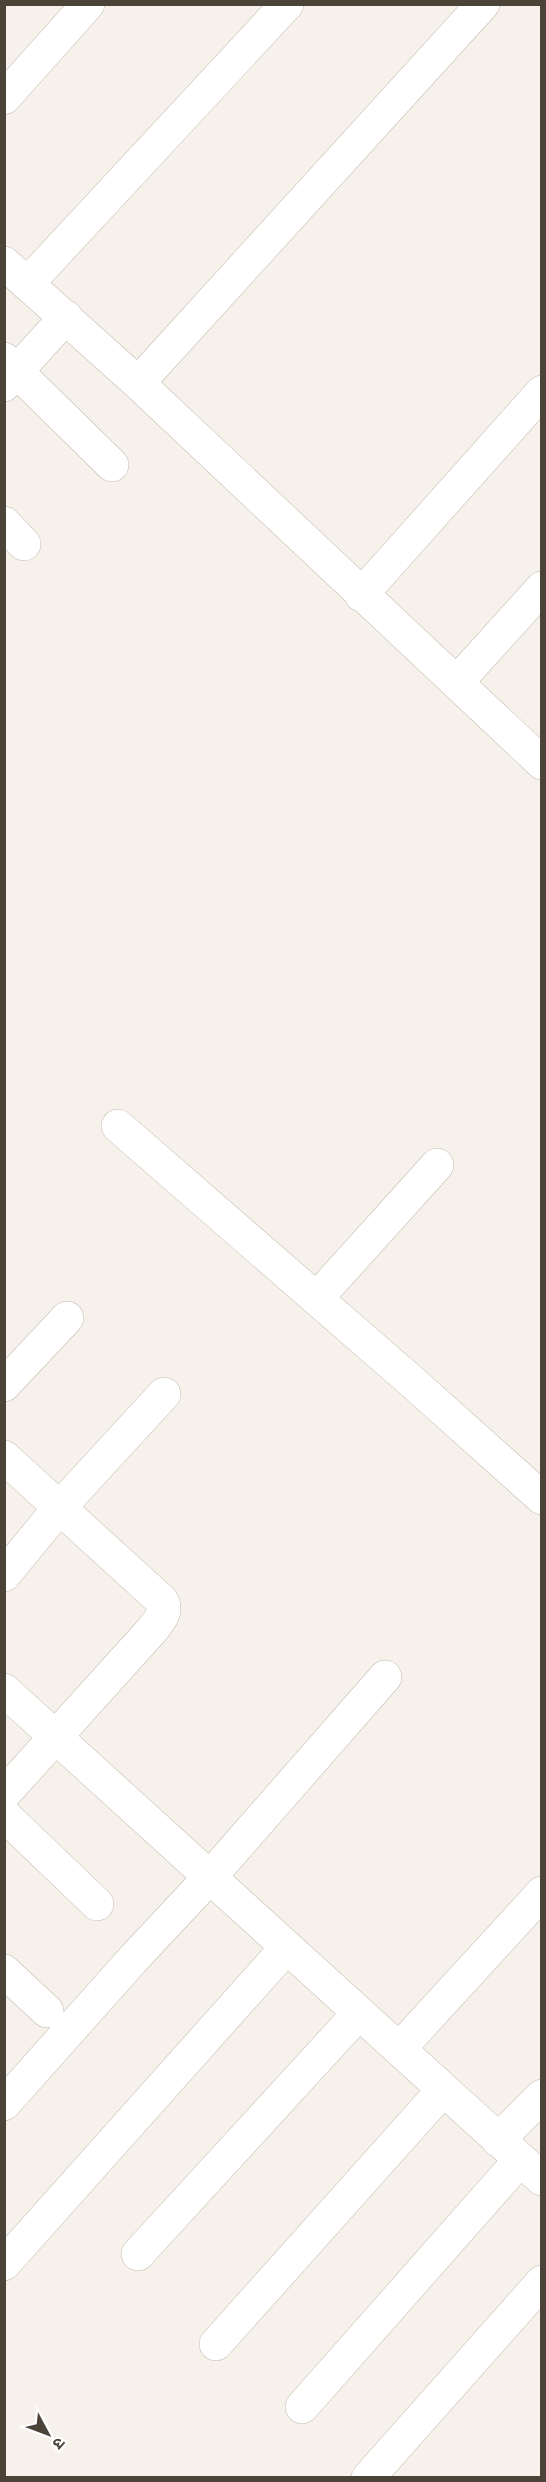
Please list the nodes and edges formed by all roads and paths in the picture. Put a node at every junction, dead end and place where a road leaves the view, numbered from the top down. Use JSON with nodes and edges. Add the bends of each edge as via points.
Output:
{"nodes":[{"id":1,"x":88,"y":4,"type":"edge"},
{"id":2,"x":287,"y":4,"type":"edge"},
{"id":3,"x":483,"y":4,"type":"edge"},
{"id":4,"x":4,"y":98,"type":"edge"},
{"id":5,"x":16,"y":274,"type":"edge"},
{"id":6,"x":66,"y":317,"type":"junction"},
{"id":7,"x":8,"y":372,"type":"edge"},
{"id":8,"x":138,"y":383,"type":"junction"},
{"id":9,"x":542,"y":392,"type":"edge"},
{"id":10,"x":112,"y":465,"type":"dead end"},
{"id":11,"x":542,"y":588,"type":"edge"},
{"id":12,"x":362,"y":595,"type":"junction"},
{"id":13,"x":457,"y":682,"type":"junction"},
{"id":14,"x":542,"y":763,"type":"edge"},
{"id":15,"x":118,"y":1126,"type":"dead end"},
{"id":16,"x":437,"y":1165,"type":"dead end"},
{"id":17,"x":317,"y":1298,"type":"junction"},
{"id":18,"x":67,"y":1318,"type":"dead end"},
{"id":19,"x":4,"y":1385,"type":"edge"},
{"id":20,"x":164,"y":1394,"type":"dead end"},
{"id":21,"x":4,"y":1457,"type":"edge"},
{"id":22,"x":542,"y":1498,"type":"edge"},
{"id":23,"x":60,"y":1507,"type":"junction"},
{"id":24,"x":4,"y":1575,"type":"edge"},
{"id":25,"x":386,"y":1677,"type":"dead end"},
{"id":26,"x":4,"y":1690,"type":"edge"},
{"id":27,"x":57,"y":1737,"type":"junction"},
{"id":28,"x":4,"y":1794,"type":"edge"},
{"id":29,"x":4,"y":1815,"type":"edge"},
{"id":30,"x":210,"y":1877,"type":"junction"},
{"id":31,"x":542,"y":1893,"type":"edge"},
{"id":32,"x":97,"y":1904,"type":"dead end"},
{"id":33,"x":287,"y":1947,"type":"junction"},
{"id":34,"x":4,"y":1971,"type":"edge"},
{"id":35,"x":47,"y":2011,"type":"dead end"},
{"id":36,"x":359,"y":2013,"type":"junction"},
{"id":37,"x":399,"y":2049,"type":"junction"},
{"id":38,"x":443,"y":2090,"type":"junction"},
{"id":39,"x":542,"y":2096,"type":"edge"},
{"id":40,"x":4,"y":2104,"type":"edge"},
{"id":41,"x":520,"y":2160,"type":"edge"},
{"id":42,"x":138,"y":2254,"type":"dead end"},
{"id":43,"x":4,"y":2264,"type":"edge"},
{"id":44,"x":542,"y":2282,"type":"edge"},
{"id":45,"x":216,"y":2344,"type":"dead end"},
{"id":46,"x":302,"y":2407,"type":"dead end"},
{"id":47,"x":368,"y":2478,"type":"edge"}],
"edges":[{"from":1,"to":4,"type":"street"},
{"from":2,"to":5,"type":"street"},
{"from":3,"to":8,"type":"street"},
{"from":5,"to":6,"type":"street"},
{"from":6,"to":7,"type":"street"},
{"from":6,"to":8,"type":"street"},
{"from":7,"to":10,"type":"street"},
{"from":8,"to":12,"type":"street"},
{"from":9,"to":12,"type":"street"},
{"from":11,"to":13,"type":"street"},
{"from":12,"to":13,"type":"street"},
{"from":13,"to":14,"type":"street"},
{"from":15,"to":17,"type":"street"},
{"from":16,"to":17,"type":"street"},
{"from":17,"to":22,"type":"street"},
{"from":18,"to":19,"type":"street"},
{"from":20,"to":23,"type":"street"},
{"from":21,"to":23,"type":"street"},
{"from":23,"to":24,"type":"street"},
{"from":23,"to":27,"type":"street","via":[[165,1606],[152,1630]]},
{"from":25,"to":30,"type":"street"},
{"from":26,"to":27,"type":"street"},
{"from":27,"to":28,"type":"street"},
{"from":27,"to":30,"type":"street"},
{"from":29,"to":32,"type":"street"},
{"from":30,"to":33,"type":"street"},
{"from":30,"to":40,"type":"street"},
{"from":31,"to":37,"type":"street"},
{"from":33,"to":36,"type":"street"},
{"from":33,"to":43,"type":"street"},
{"from":34,"to":35,"type":"street"},
{"from":36,"to":37,"type":"street"},
{"from":36,"to":42,"type":"street"},
{"from":37,"to":38,"type":"street"},
{"from":38,"to":41,"type":"street"},
{"from":38,"to":45,"type":"street"},
{"from":39,"to":41,"type":"street"},
{"from":41,"to":46,"type":"street"},
{"from":44,"to":47,"type":"street"}]}
